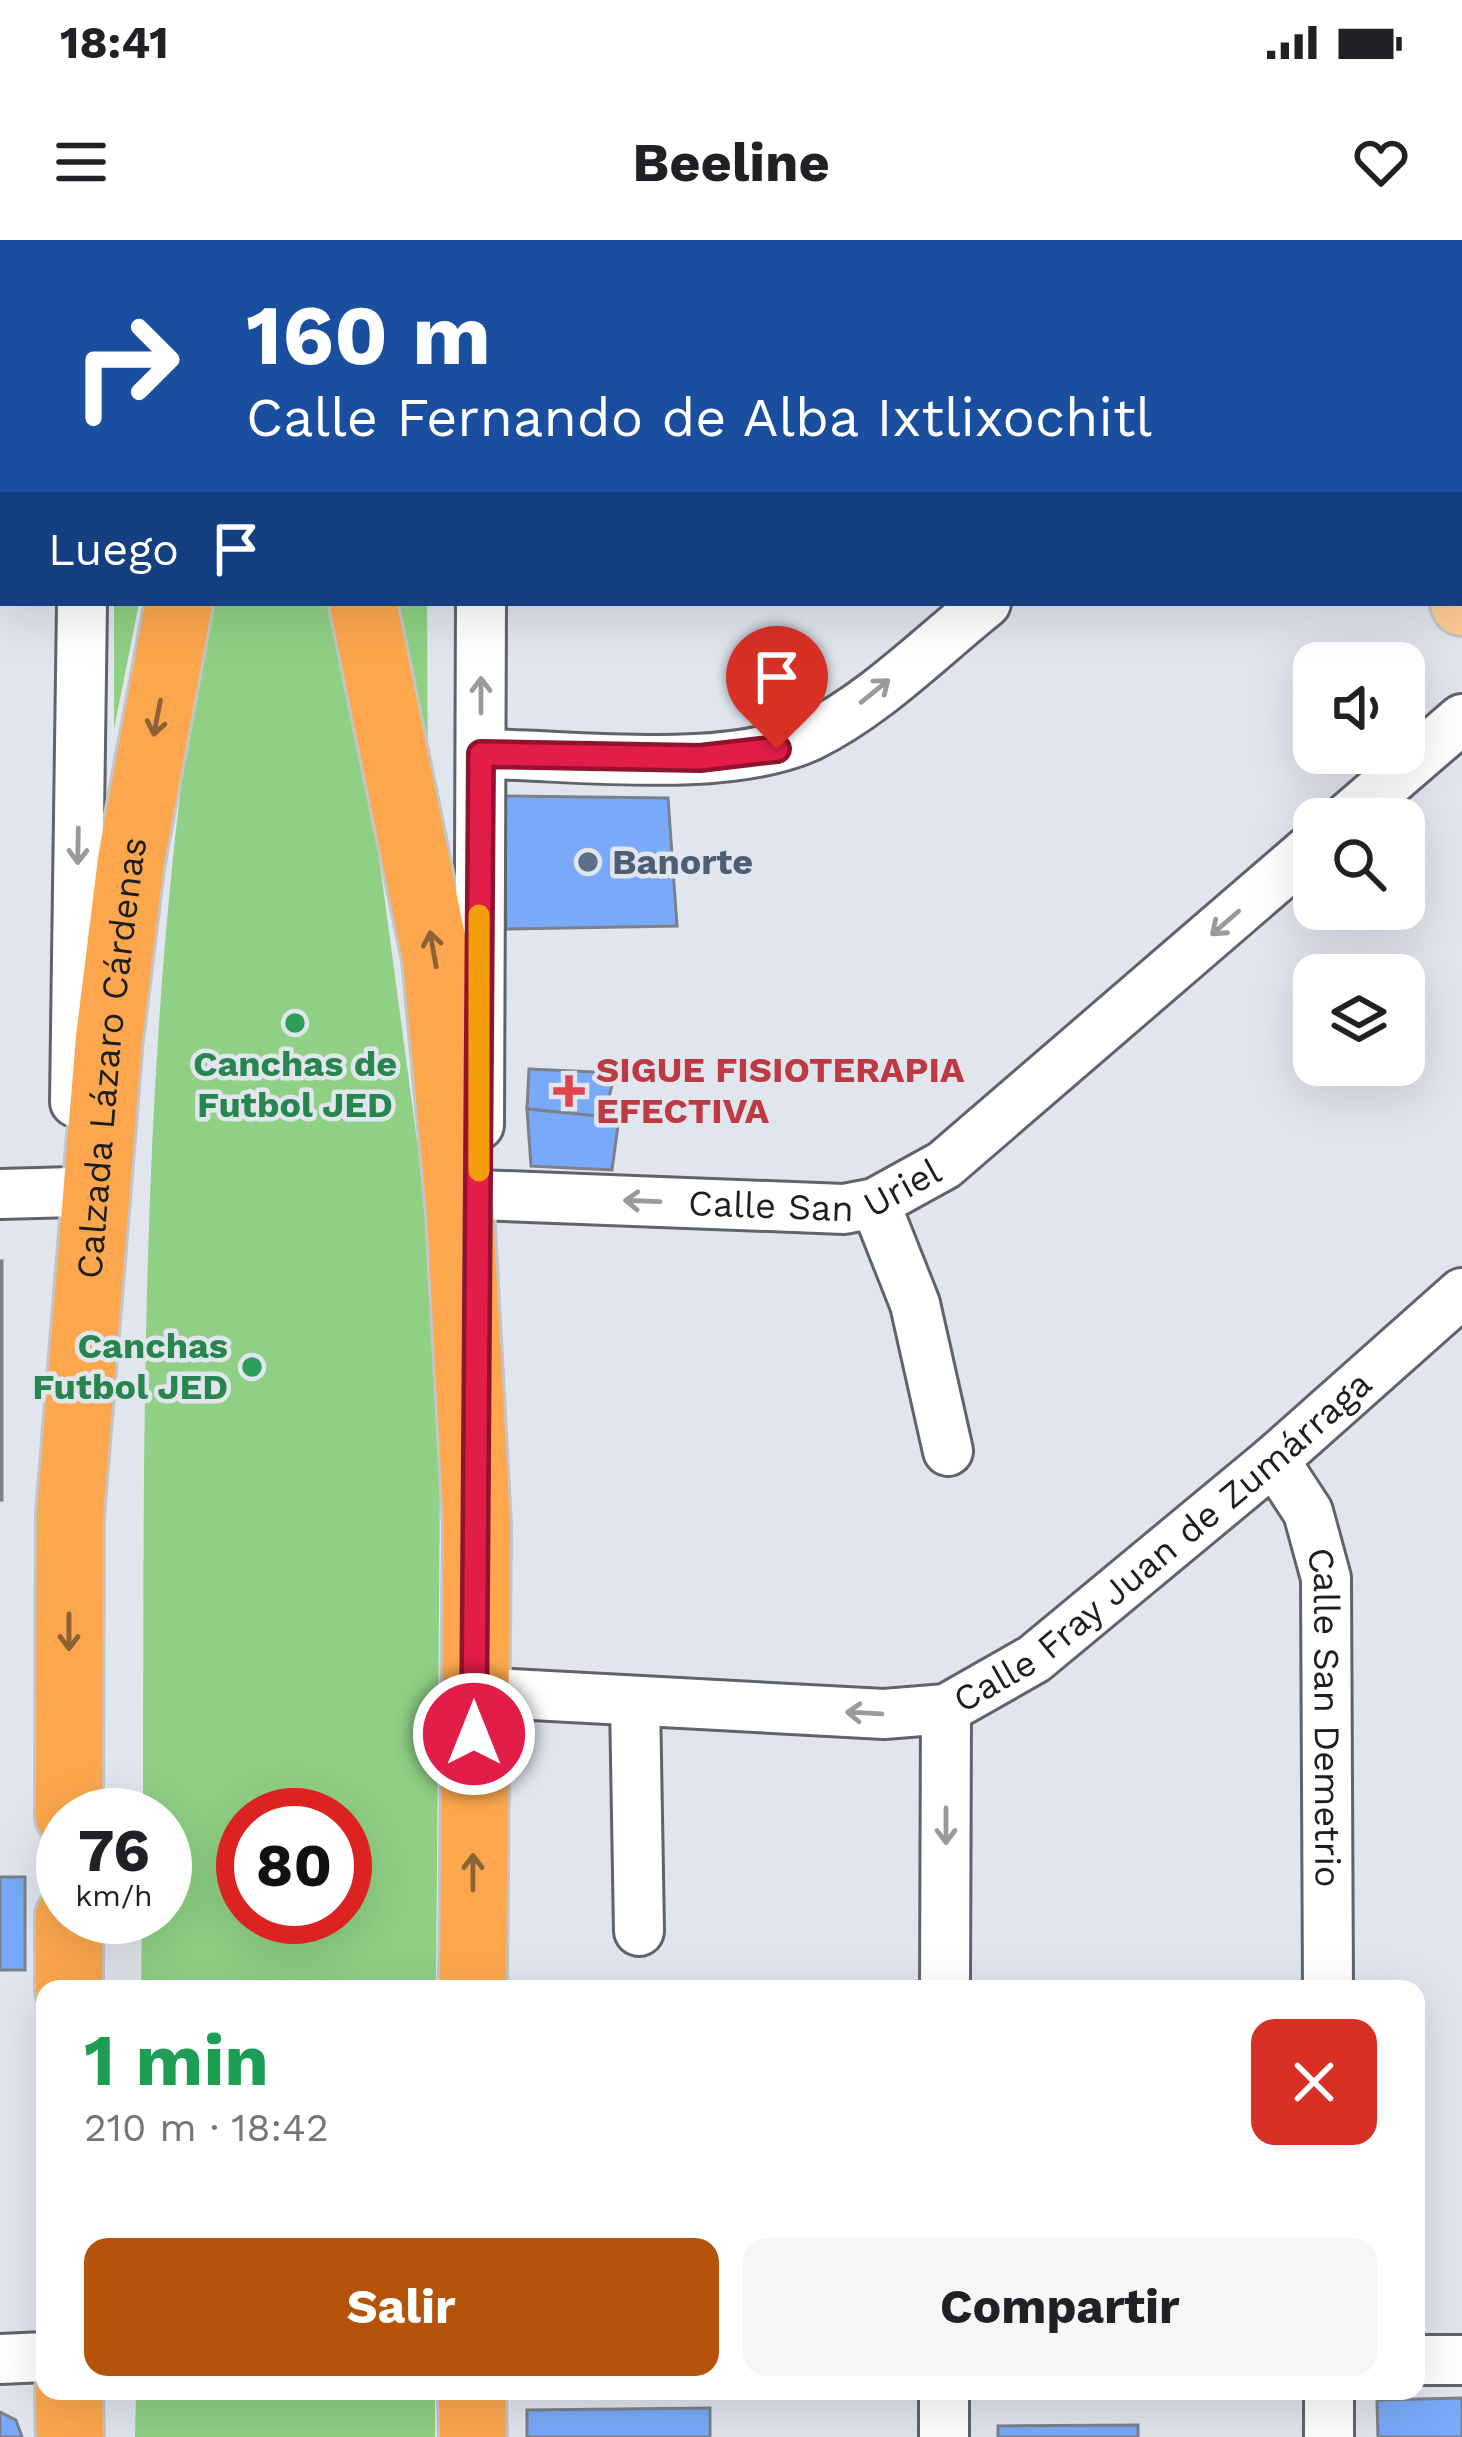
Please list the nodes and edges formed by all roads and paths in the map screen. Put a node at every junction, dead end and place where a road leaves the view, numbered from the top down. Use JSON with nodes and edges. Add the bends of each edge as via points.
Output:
{"nodes":[{"id":1,"x":82,"y":606,"type":"edge"},
{"id":2,"x":177,"y":606,"type":"edge"},
{"id":3,"x":364,"y":606,"type":"edge"},
{"id":4,"x":481,"y":606,"type":"edge"},
{"id":5,"x":982,"y":606,"type":"edge"},
{"id":6,"x":1462,"y":719,"type":"edge"},
{"id":7,"x":481,"y":754,"type":"junction"},
{"id":8,"x":1370,"y":798,"type":"edge"},
{"id":9,"x":1293,"y":864,"type":"edge"},
{"id":10,"x":74,"y":1192,"type":"junction"},
{"id":11,"x":0,"y":1194,"type":"edge"},
{"id":12,"x":479,"y":1195,"type":"junction"},
{"id":13,"x":874,"y":1203,"type":"junction"},
{"id":14,"x":1462,"y":1293,"type":"edge"},
{"id":15,"x":948,"y":1451,"type":"dead end"},
{"id":16,"x":1274,"y":1460,"type":"junction"},
{"id":17,"x":70,"y":1515,"type":"junction"},
{"id":18,"x":477,"y":1526,"type":"junction"},
{"id":19,"x":474,"y":1692,"type":"junction"},
{"id":20,"x":635,"y":1701,"type":"junction"},
{"id":21,"x":946,"y":1709,"type":"junction"},
{"id":22,"x":69,"y":1788,"type":"edge"},
{"id":23,"x":639,"y":1930,"type":"dead end"},
{"id":24,"x":69,"y":1944,"type":"edge"},
{"id":25,"x":69,"y":1980,"type":"edge"},
{"id":26,"x":473,"y":1980,"type":"edge"},
{"id":27,"x":945,"y":1980,"type":"edge"},
{"id":28,"x":1328,"y":1980,"type":"edge"},
{"id":29,"x":36,"y":2357,"type":"edge"},
{"id":30,"x":0,"y":2359,"type":"edge"},
{"id":31,"x":1425,"y":2360,"type":"edge"},
{"id":32,"x":1462,"y":2360,"type":"edge"},
{"id":33,"x":69,"y":2400,"type":"edge"},
{"id":34,"x":472,"y":2400,"type":"edge"},
{"id":35,"x":944,"y":2400,"type":"edge"},
{"id":36,"x":1329,"y":2400,"type":"edge"},
{"id":37,"x":70,"y":2437,"type":"edge"},
{"id":38,"x":473,"y":2437,"type":"edge"},
{"id":39,"x":944,"y":2437,"type":"edge"},
{"id":40,"x":1329,"y":2437,"type":"edge"}],
"edges":[{"from":1,"to":10,"type":"street","name":"Calzada Lázaro Cárdenas","one_way":true},
{"from":2,"to":17,"type":"highway","name":"Calzada Lázaro Cárdenas","one_way":true,"via":[[109,1038]]},
{"from":18,"to":3,"type":"highway","one_way":true,"via":[[436,958]]},
{"from":7,"to":4,"type":"street","one_way":true},
{"from":7,"to":5,"type":"street","one_way":true,"via":[[700,758],[777,749],[853,709]]},
{"from":6,"to":8,"type":"street"},
{"from":7,"to":12,"type":"street"},
{"from":9,"to":13,"type":"street","name":"Calle San Uriel","one_way":true,"via":[[944,1165]]},
{"from":10,"to":11,"type":"street"},
{"from":10,"to":17,"type":"street","name":"Calzada Lázaro Cárdenas"},
{"from":13,"to":12,"type":"street","name":"Calle San Uriel","one_way":true,"via":[[844,1209]]},
{"from":12,"to":18,"type":"street"},
{"from":13,"to":15,"type":"street","via":[[915,1304]]},
{"from":14,"to":16,"type":"street","name":"Calle Fray Juan de Zumárraga"},
{"from":16,"to":21,"type":"street","name":"Calle Fray Juan de Zumárraga","via":[[1034,1659]]},
{"from":16,"to":28,"type":"street","name":"Calle San Demetrio","via":[[1308,1512],[1326,1579]]},
{"from":17,"to":22,"type":"highway","name":"Calzada Lázaro Cárdenas","one_way":true},
{"from":18,"to":19,"type":"highway"},
{"from":19,"to":20,"type":"street","name":"Calle Fray Juan de Zumárraga"},
{"from":26,"to":19,"type":"highway","one_way":true},
{"from":21,"to":20,"type":"street","name":"Calle Fray Juan de Zumárraga","one_way":true,"via":[[884,1714]]},
{"from":20,"to":23,"type":"street"},
{"from":21,"to":27,"type":"street","one_way":true},
{"from":24,"to":25,"type":"highway"},
{"from":29,"to":30,"type":"street"},
{"from":31,"to":32,"type":"street"},
{"from":33,"to":37,"type":"highway"},
{"from":34,"to":38,"type":"highway"},
{"from":35,"to":39,"type":"street"},
{"from":36,"to":40,"type":"street"}]}
